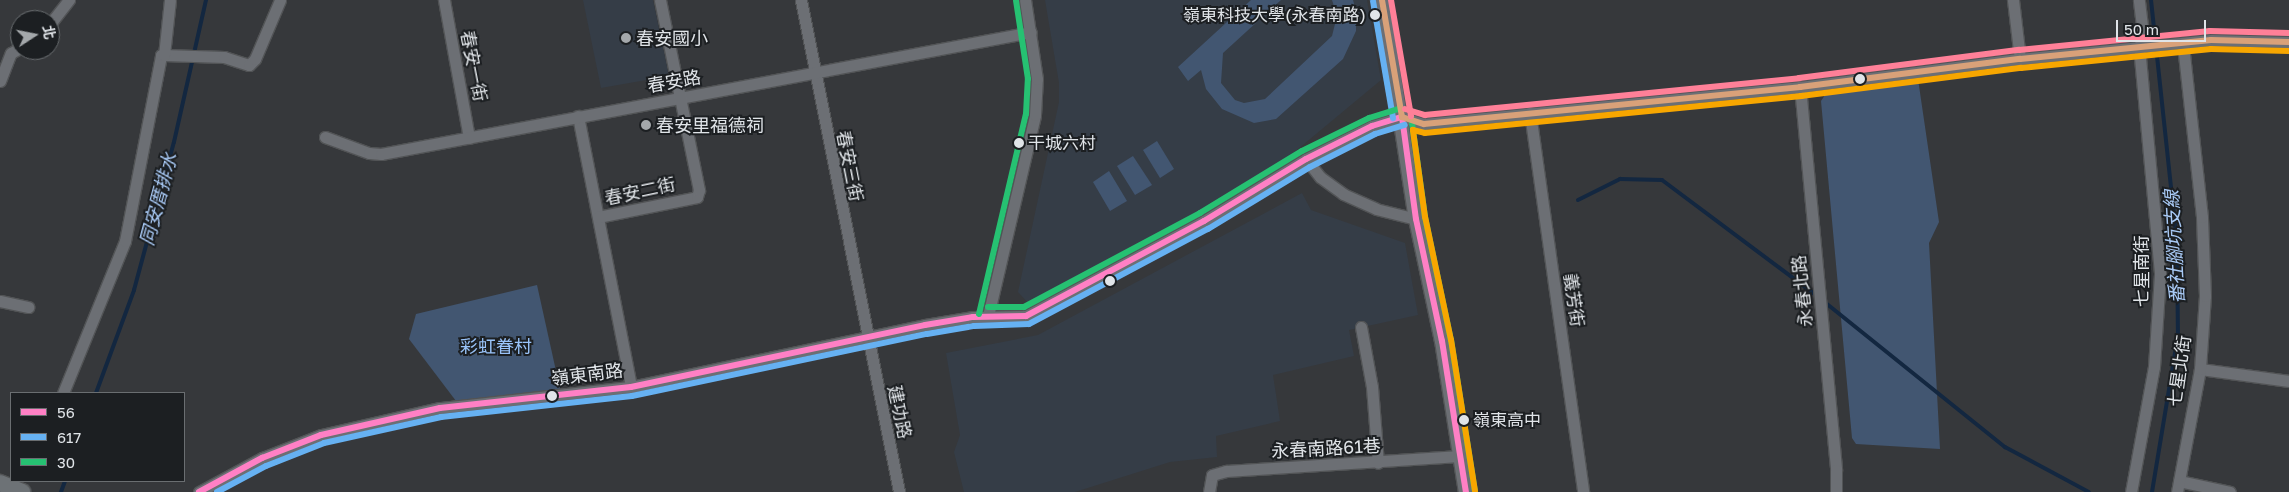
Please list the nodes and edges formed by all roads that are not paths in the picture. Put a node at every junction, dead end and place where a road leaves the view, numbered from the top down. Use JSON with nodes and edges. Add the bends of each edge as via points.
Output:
{"nodes":[{"id":1,"x":69,"y":0,"type":"edge"},
{"id":2,"x":170,"y":0,"type":"edge"},
{"id":3,"x":280,"y":0,"type":"edge"},
{"id":4,"x":444,"y":0,"type":"edge"},
{"id":5,"x":660,"y":0,"type":"edge"},
{"id":6,"x":801,"y":0,"type":"edge"},
{"id":7,"x":1025,"y":0,"type":"edge"},
{"id":8,"x":1382,"y":0,"type":"edge"},
{"id":9,"x":2013,"y":0,"type":"edge"},
{"id":10,"x":2139,"y":0,"type":"edge"},
{"id":11,"x":60,"y":11,"type":"edge"},
{"id":12,"x":1031,"y":32,"type":"junction"},
{"id":13,"x":2289,"y":42,"type":"edge"},
{"id":14,"x":2179,"y":44,"type":"junction"},
{"id":15,"x":2139,"y":48,"type":"junction"},
{"id":16,"x":168,"y":54,"type":"junction"},
{"id":17,"x":10,"y":56,"type":"edge"},
{"id":18,"x":2020,"y":59,"type":"junction"},
{"id":19,"x":814,"y":72,"type":"junction"},
{"id":20,"x":0,"y":81,"type":"edge"},
{"id":21,"x":1800,"y":87,"type":"junction"},
{"id":22,"x":680,"y":98,"type":"junction"},
{"id":23,"x":1530,"y":113,"type":"junction"},
{"id":24,"x":578,"y":116,"type":"junction"},
{"id":25,"x":1402,"y":116,"type":"junction"},
{"id":26,"x":324,"y":137,"type":"dead end"},
{"id":27,"x":469,"y":138,"type":"junction"},
{"id":28,"x":1306,"y":159,"type":"junction"},
{"id":29,"x":598,"y":217,"type":"junction"},
{"id":30,"x":1416,"y":219,"type":"junction"},
{"id":31,"x":0,"y":301,"type":"edge"},
{"id":32,"x":28,"y":306,"type":"dead end"},
{"id":33,"x":988,"y":316,"type":"junction"},
{"id":34,"x":1361,"y":327,"type":"dead end"},
{"id":35,"x":866,"y":339,"type":"junction"},
{"id":36,"x":2200,"y":369,"type":"junction"},
{"id":37,"x":2289,"y":381,"type":"edge"},
{"id":38,"x":631,"y":387,"type":"junction"},
{"id":39,"x":63,"y":392,"type":"edge"},
{"id":40,"x":1460,"y":456,"type":"junction"},
{"id":41,"x":1378,"y":463,"type":"junction"},
{"id":42,"x":0,"y":483,"type":"edge"},
{"id":43,"x":2178,"y":487,"type":"edge"},
{"id":44,"x":23,"y":492,"type":"edge"},
{"id":45,"x":199,"y":492,"type":"edge"},
{"id":46,"x":899,"y":492,"type":"edge"},
{"id":47,"x":1209,"y":492,"type":"edge"},
{"id":48,"x":1466,"y":492,"type":"edge"},
{"id":49,"x":1583,"y":492,"type":"edge"},
{"id":50,"x":1836,"y":492,"type":"edge"},
{"id":51,"x":2131,"y":492,"type":"edge"},
{"id":52,"x":2230,"y":492,"type":"edge"}],
"edges":[{"from":1,"to":11,"type":"street"},
{"from":2,"to":16,"type":"street"},
{"from":3,"to":16,"type":"street","via":[[255,59],[249,65],[224,58]]},
{"from":4,"to":27,"type":"street","name":"春安一街"},
{"from":5,"to":22,"type":"street","name":"春安二街"},
{"from":6,"to":19,"type":"street","name":"春安三街"},
{"from":7,"to":12,"type":"street"},
{"from":8,"to":25,"type":"street"},
{"from":9,"to":18,"type":"street"},
{"from":10,"to":15,"type":"street","name":"七星南街","via":[[2143,34]]},
{"from":12,"to":19,"type":"street","name":"春安路"},
{"from":12,"to":33,"type":"street","via":[[1037,79],[1035,115]]},
{"from":13,"to":14,"type":"street","via":[[2211,40]]},
{"from":14,"to":15,"type":"street"},
{"from":14,"to":36,"type":"street","name":"七星北街","via":[[2202,217],[2205,296]]},
{"from":15,"to":18,"type":"street"},
{"from":15,"to":51,"type":"street","name":"七星南街","via":[[2160,273],[2154,367]]},
{"from":16,"to":39,"type":"street","via":[[160,55],[125,241]]},
{"from":17,"to":20,"type":"street"},
{"from":18,"to":21,"type":"street"},
{"from":19,"to":22,"type":"street","name":"春安路"},
{"from":19,"to":35,"type":"street","name":"春安三街"},
{"from":21,"to":23,"type":"street"},
{"from":21,"to":50,"type":"street","name":"永春北路"},
{"from":22,"to":24,"type":"street","name":"春安路"},
{"from":22,"to":29,"type":"street","name":"春安二街","via":[[699,190],[697,197]]},
{"from":23,"to":25,"type":"street","via":[[1424,124]]},
{"from":23,"to":49,"type":"street","name":"義芳街"},
{"from":24,"to":27,"type":"street","name":"春安路"},
{"from":24,"to":29,"type":"street"},
{"from":25,"to":28,"type":"street","name":"嶺東南路","via":[[1372,126]]},
{"from":25,"to":30,"type":"street"},
{"from":26,"to":27,"type":"street","name":"春安路","via":[[381,154]]},
{"from":28,"to":30,"type":"street","via":[[1320,177],[1343,194],[1376,209]]},
{"from":28,"to":33,"type":"street","name":"嶺東南路","via":[[1204,221],[1026,316]]},
{"from":29,"to":38,"type":"street"},
{"from":30,"to":40,"type":"street","via":[[1442,341]]},
{"from":31,"to":32,"type":"street"},
{"from":33,"to":35,"type":"street","name":"嶺東南路"},
{"from":34,"to":41,"type":"street","via":[[1372,387]]},
{"from":35,"to":38,"type":"street","name":"嶺東南路"},
{"from":35,"to":46,"type":"street","name":"建功路"},
{"from":36,"to":37,"type":"street"},
{"from":36,"to":43,"type":"street","name":"七星北街"},
{"from":38,"to":45,"type":"street","name":"嶺東南路","via":[[440,408],[320,435],[262,458]]},
{"from":40,"to":41,"type":"street","name":"永春南路61巷"},
{"from":40,"to":48,"type":"street"},
{"from":41,"to":47,"type":"street","name":"永春南路61巷","via":[[1226,471],[1212,475]]},
{"from":42,"to":44,"type":"main road"},
{"from":43,"to":52,"type":"street"}]}
